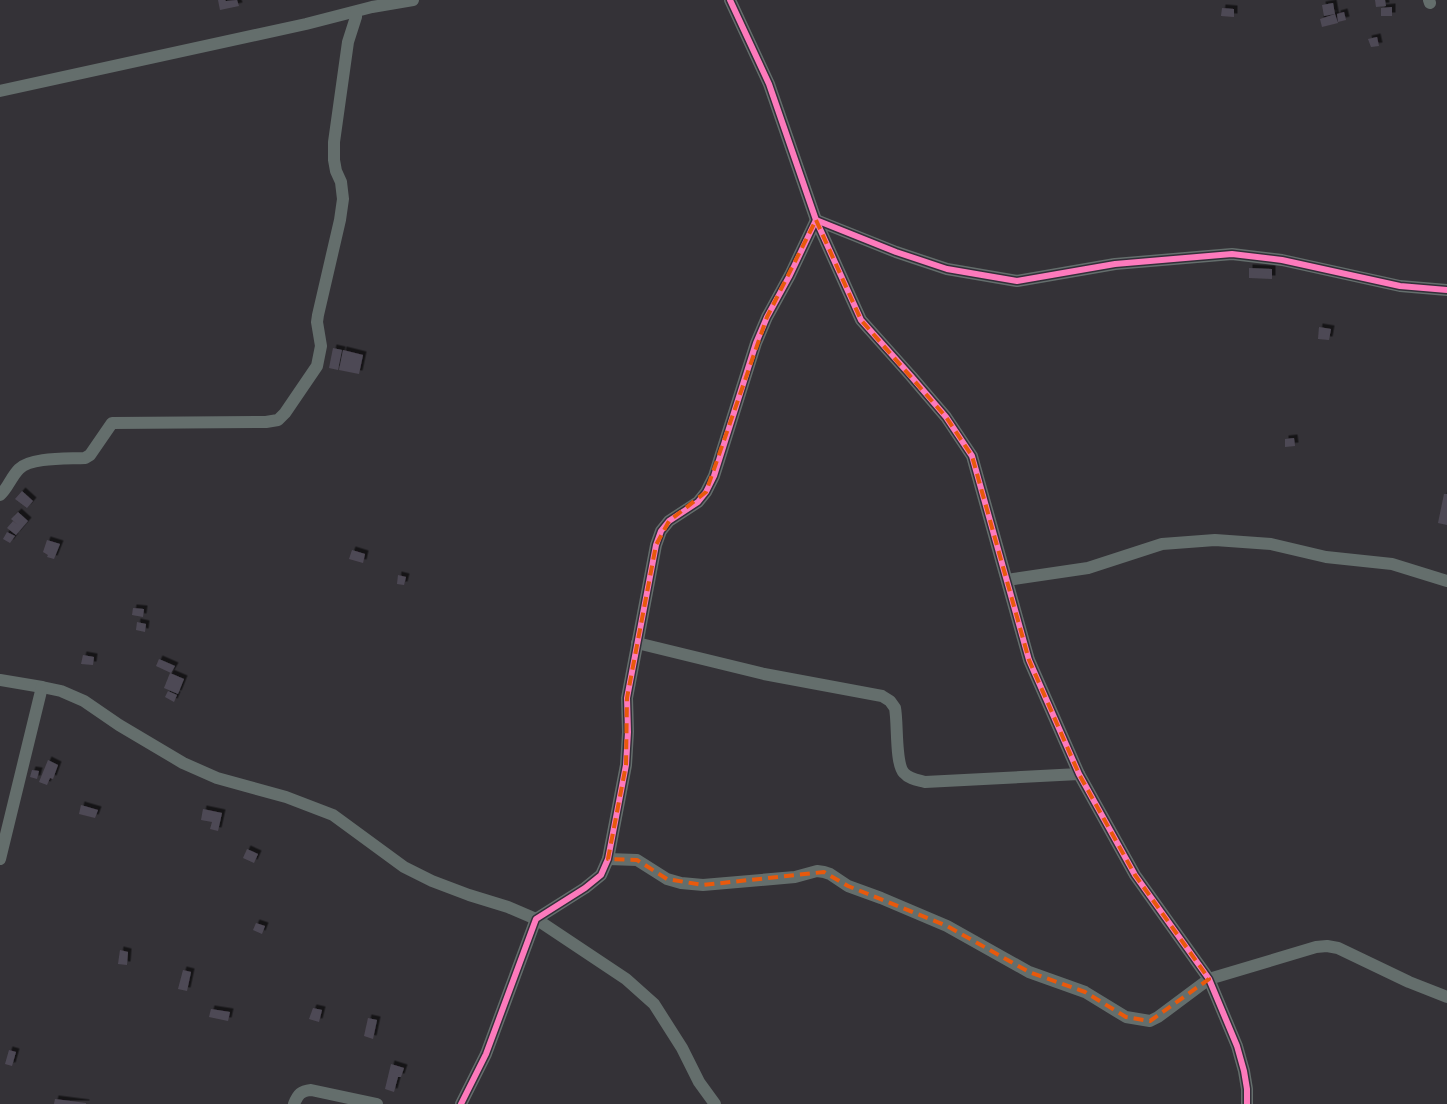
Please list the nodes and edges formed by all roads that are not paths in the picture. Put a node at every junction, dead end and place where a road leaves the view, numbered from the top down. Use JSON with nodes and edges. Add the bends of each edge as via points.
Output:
{"nodes":[{"id":1,"x":413,"y":0,"type":"edge"},
{"id":2,"x":730,"y":0,"type":"edge"},
{"id":3,"x":356,"y":12,"type":"junction"},
{"id":4,"x":0,"y":91,"type":"edge"},
{"id":5,"x":816,"y":220,"type":"junction"},
{"id":6,"x":1447,"y":290,"type":"edge"},
{"id":7,"x":0,"y":495,"type":"edge"},
{"id":8,"x":1007,"y":580,"type":"junction"},
{"id":9,"x":1447,"y":581,"type":"edge"},
{"id":10,"x":638,"y":643,"type":"junction"},
{"id":11,"x":0,"y":680,"type":"edge"},
{"id":12,"x":42,"y":686,"type":"junction"},
{"id":13,"x":1079,"y":774,"type":"junction"},
{"id":14,"x":608,"y":859,"type":"junction"},
{"id":15,"x":0,"y":860,"type":"edge"},
{"id":16,"x":536,"y":919,"type":"junction"},
{"id":17,"x":1209,"y":979,"type":"junction"},
{"id":18,"x":1447,"y":997,"type":"edge"},
{"id":19,"x":294,"y":1104,"type":"edge"},
{"id":20,"x":377,"y":1104,"type":"edge"},
{"id":21,"x":460,"y":1104,"type":"edge"},
{"id":22,"x":715,"y":1104,"type":"edge"},
{"id":23,"x":1247,"y":1104,"type":"edge"}],
"edges":[{"from":1,"to":3,"type":"street"},
{"from":2,"to":5,"type":"street","via":[[769,84]]},
{"from":3,"to":4,"type":"street"},
{"from":3,"to":7,"type":"street","via":[[348,42],[334,142],[334,160],[343,199],[318,315],[321,346],[314,370],[285,413],[278,420],[266,422],[112,423],[90,456],[23,464]]},
{"from":5,"to":6,"type":"street","via":[[947,269],[1017,281],[1114,264],[1232,254],[1282,260],[1400,286]]},
{"from":5,"to":8,"type":"street","via":[[861,320],[946,417],[972,456]]},
{"from":5,"to":10,"type":"street","via":[[756,343],[714,476],[698,502],[669,521],[661,531]]},
{"from":8,"to":9,"type":"street","via":[[1088,568],[1162,544],[1215,540],[1271,544],[1326,556],[1392,564]]},
{"from":8,"to":13,"type":"street","via":[[1029,660]]},
{"from":10,"to":13,"type":"street","via":[[764,674],[882,696],[895,708],[899,762],[903,773],[913,779],[926,782]]},
{"from":10,"to":14,"type":"street","via":[[627,698],[626,765]]},
{"from":11,"to":12,"type":"street"},
{"from":12,"to":15,"type":"street"},
{"from":12,"to":16,"type":"street","via":[[84,701],[183,763],[218,778],[286,797],[333,815],[404,867],[432,881]]},
{"from":13,"to":17,"type":"street","via":[[1135,875]]},
{"from":14,"to":16,"type":"street","via":[[595,880]]},
{"from":14,"to":17,"type":"street","via":[[637,860],[667,879],[703,885],[824,872],[848,886],[947,926],[1029,972],[1085,992],[1126,1017],[1141,1021],[1158,1017]]},
{"from":16,"to":21,"type":"street","via":[[486,1054]]},
{"from":16,"to":22,"type":"street","via":[[626,979],[654,1004]]},
{"from":17,"to":18,"type":"street","via":[[1327,946]]},
{"from":17,"to":23,"type":"street","via":[[1237,1046],[1244,1071]]},
{"from":19,"to":20,"type":"street","via":[[304,1090]]}]}
